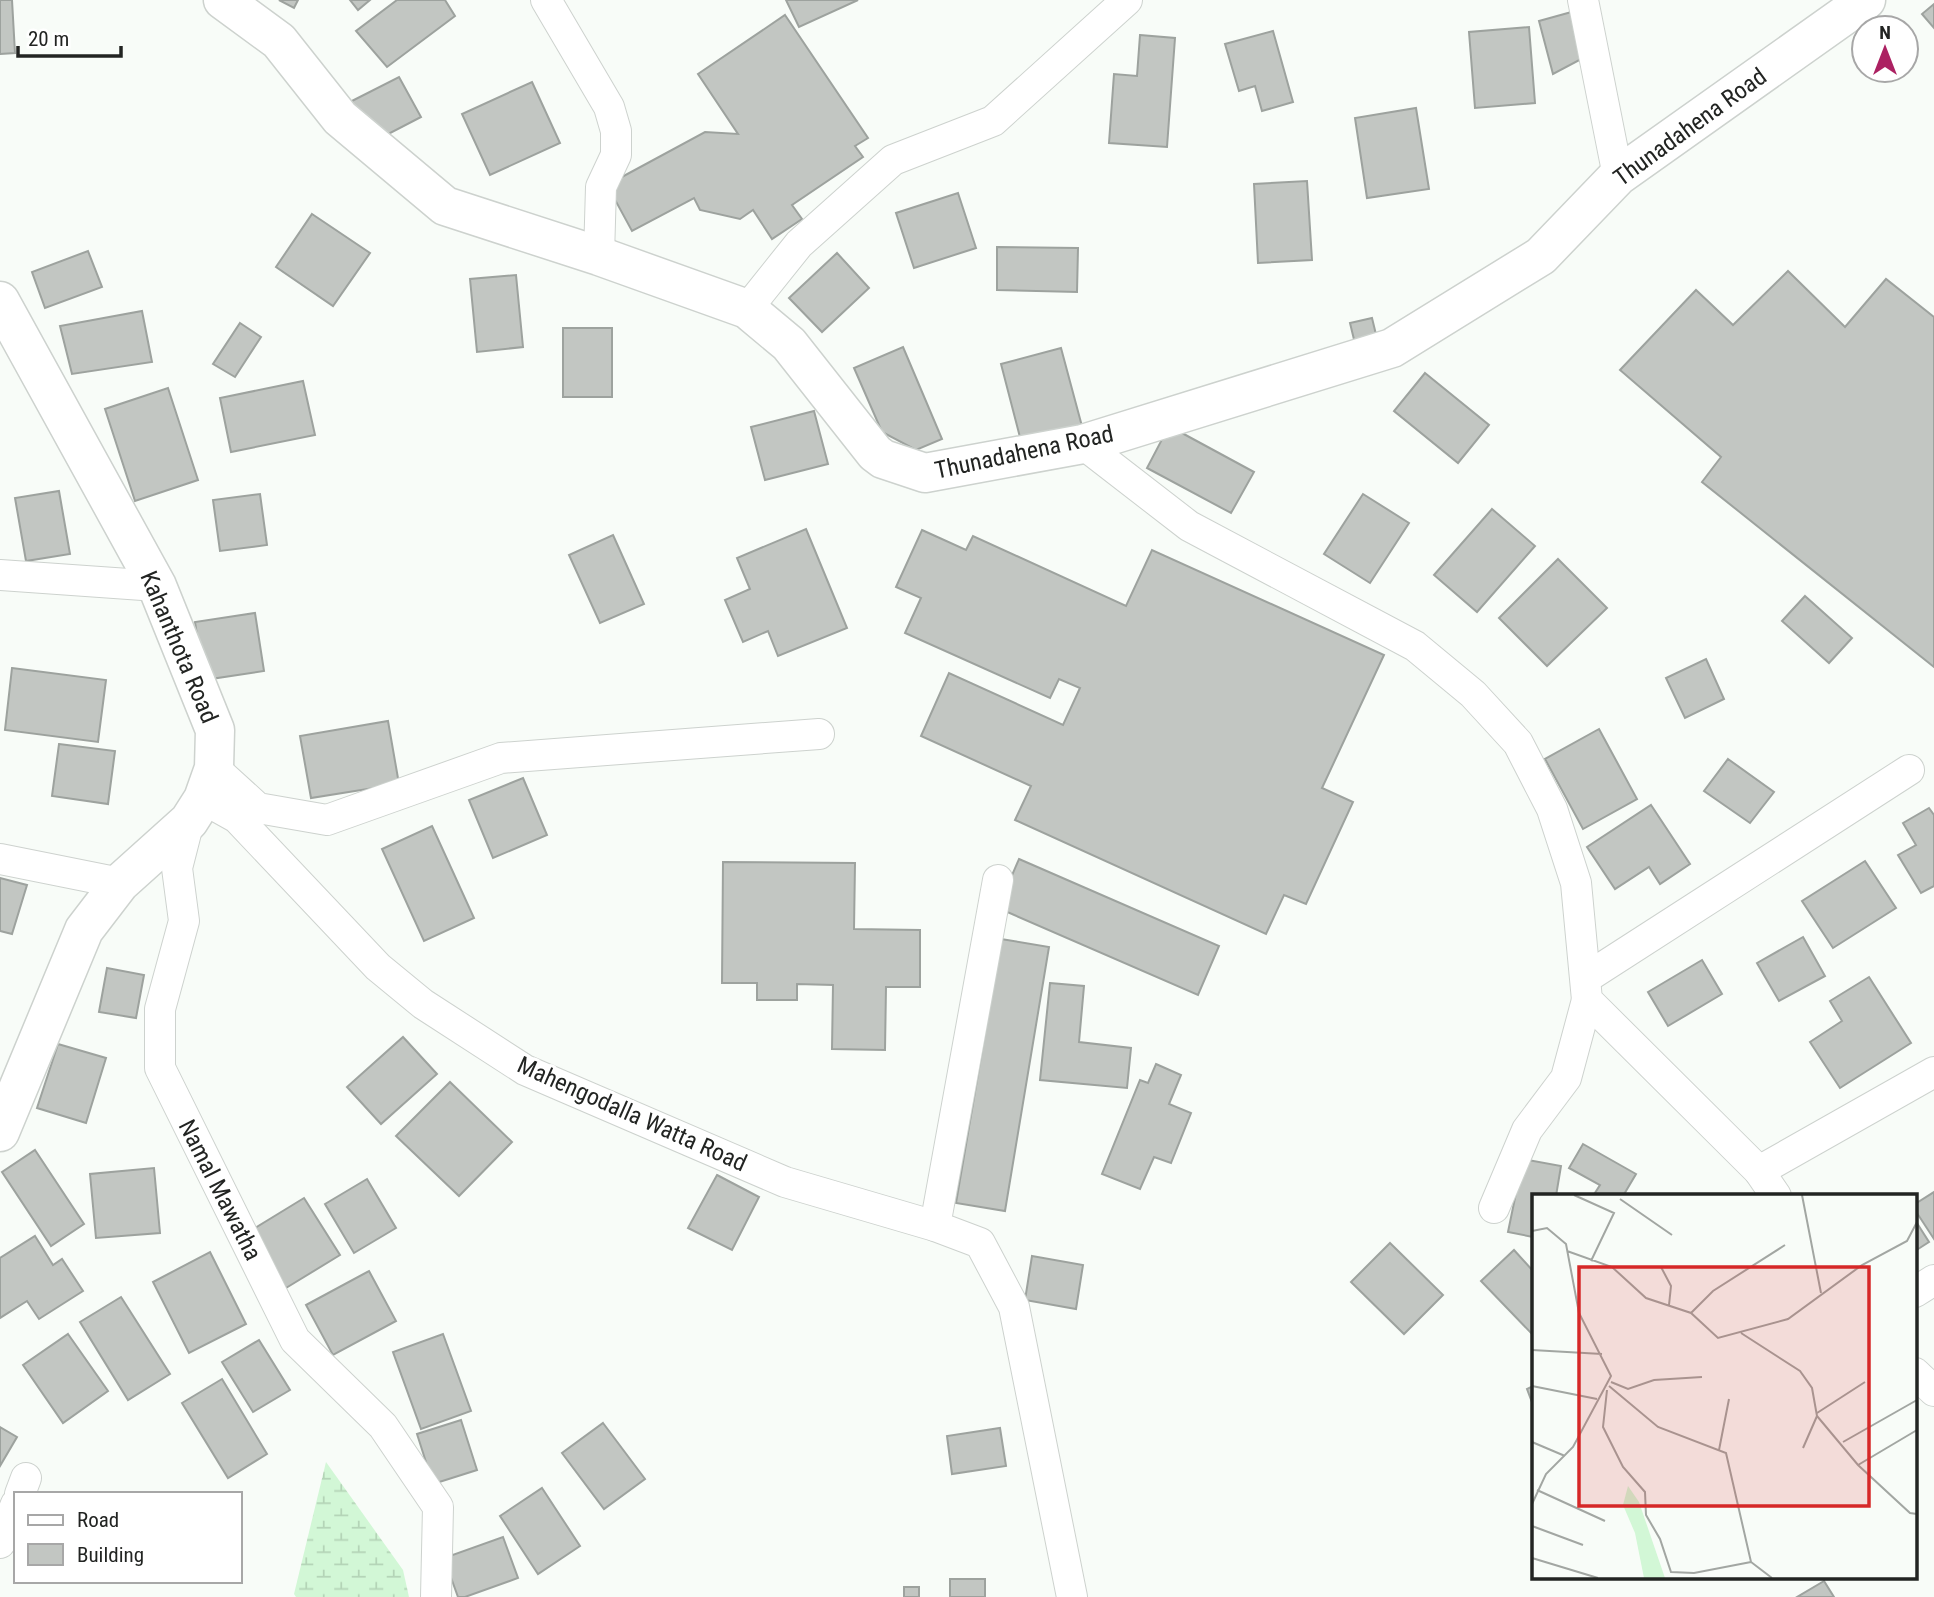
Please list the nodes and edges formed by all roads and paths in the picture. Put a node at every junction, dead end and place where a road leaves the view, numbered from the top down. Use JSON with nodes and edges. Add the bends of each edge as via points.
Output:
{"nodes":[{"id":1,"x":223,"y":0,"type":"edge"},
{"id":2,"x":546,"y":0,"type":"edge"},
{"id":3,"x":1127,"y":0,"type":"edge"},
{"id":4,"x":1583,"y":0,"type":"edge"},
{"id":5,"x":1866,"y":0,"type":"edge"},
{"id":6,"x":1618,"y":176,"type":"junction"},
{"id":7,"x":599,"y":256,"type":"junction"},
{"id":8,"x":0,"y":301,"type":"edge"},
{"id":9,"x":747,"y":309,"type":"junction"},
{"id":10,"x":1083,"y":444,"type":"junction"},
{"id":11,"x":0,"y":575,"type":"edge"},
{"id":12,"x":157,"y":586,"type":"junction"},
{"id":13,"x":819,"y":734,"type":"dead end"},
{"id":14,"x":1909,"y":769,"type":"dead end"},
{"id":15,"x":202,"y":796,"type":"junction"},
{"id":16,"x":0,"y":859,"type":"edge"},
{"id":17,"x":998,"y":880,"type":"dead end"},
{"id":18,"x":120,"y":883,"type":"junction"},
{"id":19,"x":1587,"y":989,"type":"junction"},
{"id":20,"x":1934,"y":1072,"type":"edge"},
{"id":21,"x":0,"y":1132,"type":"edge"},
{"id":22,"x":1759,"y":1171,"type":"junction"},
{"id":23,"x":1775,"y":1194,"type":"edge"},
{"id":24,"x":1494,"y":1208,"type":"dead end"},
{"id":25,"x":935,"y":1226,"type":"junction"},
{"id":26,"x":1934,"y":1280,"type":"edge"},
{"id":27,"x":1916,"y":1291,"type":"edge"},
{"id":28,"x":1916,"y":1374,"type":"edge"},
{"id":29,"x":1934,"y":1391,"type":"edge"},
{"id":30,"x":14,"y":1509,"type":"edge"},
{"id":31,"x":0,"y":1544,"type":"edge"},
{"id":32,"x":436,"y":1597,"type":"edge"},
{"id":33,"x":1072,"y":1597,"type":"edge"}],
"edges":[{"from":1,"to":7,"type":"street","name":"Thunadahena Road","via":[[279,41],[340,118],[445,206]]},
{"from":2,"to":7,"type":"street","via":[[609,107],[616,131],[616,155],[601,187]]},
{"from":3,"to":9,"type":"street","via":[[993,121],[893,160],[799,244]]},
{"from":4,"to":6,"type":"street"},
{"from":5,"to":6,"type":"street","name":"Thunadahena Road"},
{"from":6,"to":10,"type":"street","name":"Thunadahena Road","via":[[1541,256],[1392,348]]},
{"from":7,"to":9,"type":"street","name":"Thunadahena Road"},
{"from":8,"to":12,"type":"street","name":"Kahanthota Road"},
{"from":9,"to":10,"type":"street","name":"Thunadahena Road","via":[[789,344],[883,459],[925,473]]},
{"from":10,"to":19,"type":"street","via":[[1189,526],[1415,646],[1473,695],[1518,743],[1552,809],[1576,883]]},
{"from":11,"to":12,"type":"street"},
{"from":12,"to":15,"type":"street","name":"Kahanthota Road","via":[[215,730]]},
{"from":13,"to":15,"type":"street","via":[[501,758],[327,820]]},
{"from":14,"to":19,"type":"street"},
{"from":15,"to":18,"type":"street"},
{"from":15,"to":25,"type":"street","name":"Mahengodalla Watta Road","via":[[237,818],[378,967],[423,1004],[525,1070],[785,1182]]},
{"from":15,"to":32,"type":"street","name":"Namal Mawatha","via":[[177,868],[184,921],[160,1009],[160,1068],[295,1339],[383,1426],[438,1507]]},
{"from":16,"to":18,"type":"street"},
{"from":17,"to":25,"type":"street"},
{"from":18,"to":21,"type":"street","via":[[84,930]]},
{"from":19,"to":22,"type":"street"},
{"from":19,"to":24,"type":"street","via":[[1566,1077],[1527,1130]]},
{"from":20,"to":22,"type":"street"},
{"from":22,"to":23,"type":"street"},
{"from":25,"to":33,"type":"street","name":"Mahengodalla Watta Road","via":[[980,1244],[1014,1307]]},
{"from":26,"to":27,"type":"street"},
{"from":28,"to":29,"type":"street"},
{"from":30,"to":31,"type":"street"}]}
